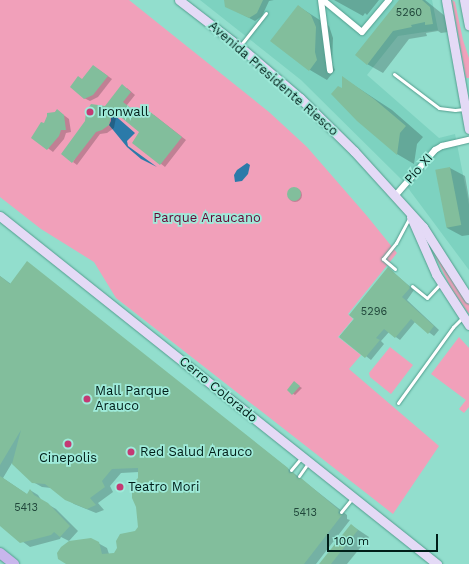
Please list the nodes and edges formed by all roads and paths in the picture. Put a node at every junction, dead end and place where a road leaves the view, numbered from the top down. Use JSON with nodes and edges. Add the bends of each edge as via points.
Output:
{"nodes":[{"id":1,"x":179,"y":0,"type":"edge"},
{"id":2,"x":322,"y":0,"type":"edge"},
{"id":3,"x":389,"y":0,"type":"edge"},
{"id":4,"x":446,"y":0,"type":"edge"},
{"id":5,"x":464,"y":0,"type":"edge"},
{"id":6,"x":190,"y":3,"type":"edge"},
{"id":7,"x":266,"y":13,"type":"dead end"},
{"id":8,"x":468,"y":16,"type":"edge"},
{"id":9,"x":469,"y":26,"type":"edge"},
{"id":10,"x":240,"y":47,"type":"junction"},
{"id":11,"x":330,"y":70,"type":"dead end"},
{"id":12,"x":394,"y":74,"type":"dead end"},
{"id":13,"x":465,"y":108,"type":"junction"},
{"id":14,"x":469,"y":129,"type":"edge"},
{"id":15,"x":469,"y":140,"type":"edge"},
{"id":16,"x":395,"y":196,"type":"junction"},
{"id":17,"x":411,"y":215,"type":"junction"},
{"id":18,"x":0,"y":216,"type":"edge"},
{"id":19,"x":395,"y":269,"type":"dead end"},
{"id":20,"x":441,"y":282,"type":"junction"},
{"id":21,"x":412,"y":286,"type":"dead end"},
{"id":22,"x":469,"y":299,"type":"edge"},
{"id":23,"x":463,"y":317,"type":"junction"},
{"id":24,"x":469,"y":325,"type":"edge"},
{"id":25,"x":398,"y":403,"type":"dead end"},
{"id":26,"x":302,"y":456,"type":"junction"},
{"id":27,"x":309,"y":462,"type":"junction"},
{"id":28,"x":291,"y":470,"type":"dead end"},
{"id":29,"x":298,"y":476,"type":"dead end"},
{"id":30,"x":354,"y":496,"type":"junction"},
{"id":31,"x":341,"y":512,"type":"dead end"},
{"id":32,"x":0,"y":553,"type":"edge"},
{"id":33,"x":14,"y":564,"type":"edge"},
{"id":34,"x":437,"y":564,"type":"edge"}],
"edges":[{"from":1,"to":6,"type":"main road","name":"Avenida Presidente Riesco"},
{"from":2,"to":3,"type":"street","via":[[362,32]]},
{"from":2,"to":11,"type":"street"},
{"from":4,"to":13,"type":"main road"},
{"from":5,"to":8,"type":"main road"},
{"from":6,"to":10,"type":"main road","name":"Avenida Presidente Riesco"},
{"from":7,"to":10,"type":"lane"},
{"from":8,"to":9,"type":"main road"},
{"from":10,"to":16,"type":"main road","name":"Avenida Presidente Riesco","via":[[327,123]]},
{"from":12,"to":13,"type":"lane","via":[[439,108]]},
{"from":13,"to":14,"type":"main road"},
{"from":15,"to":16,"type":"street","name":"Pío XI","via":[[435,150]]},
{"from":16,"to":17,"type":"main road","name":"Avenida Presidente Riesco"},
{"from":17,"to":19,"type":"lane","via":[[383,259]]},
{"from":17,"to":20,"type":"main road","name":"Avenida Presidente Riesco","via":[[427,256]]},
{"from":17,"to":22,"type":"main road","name":"Avenida Presidente Riesco","via":[[423,227]]},
{"from":18,"to":26,"type":"main road","name":"Cerro Colorado"},
{"from":20,"to":21,"type":"lane","via":[[427,298]]},
{"from":20,"to":23,"type":"main road","name":"Avenida Presidente Riesco"},
{"from":23,"to":24,"type":"main road","name":"Avenida Presidente Riesco"},
{"from":23,"to":25,"type":"lane"},
{"from":26,"to":27,"type":"main road","name":"Cerro Colorado"},
{"from":26,"to":28,"type":"lane"},
{"from":27,"to":29,"type":"lane"},
{"from":27,"to":30,"type":"main road","name":"Cerro Colorado"},
{"from":30,"to":31,"type":"lane"},
{"from":30,"to":34,"type":"main road","name":"Cerro Colorado"},
{"from":32,"to":33,"type":"main road"}]}
